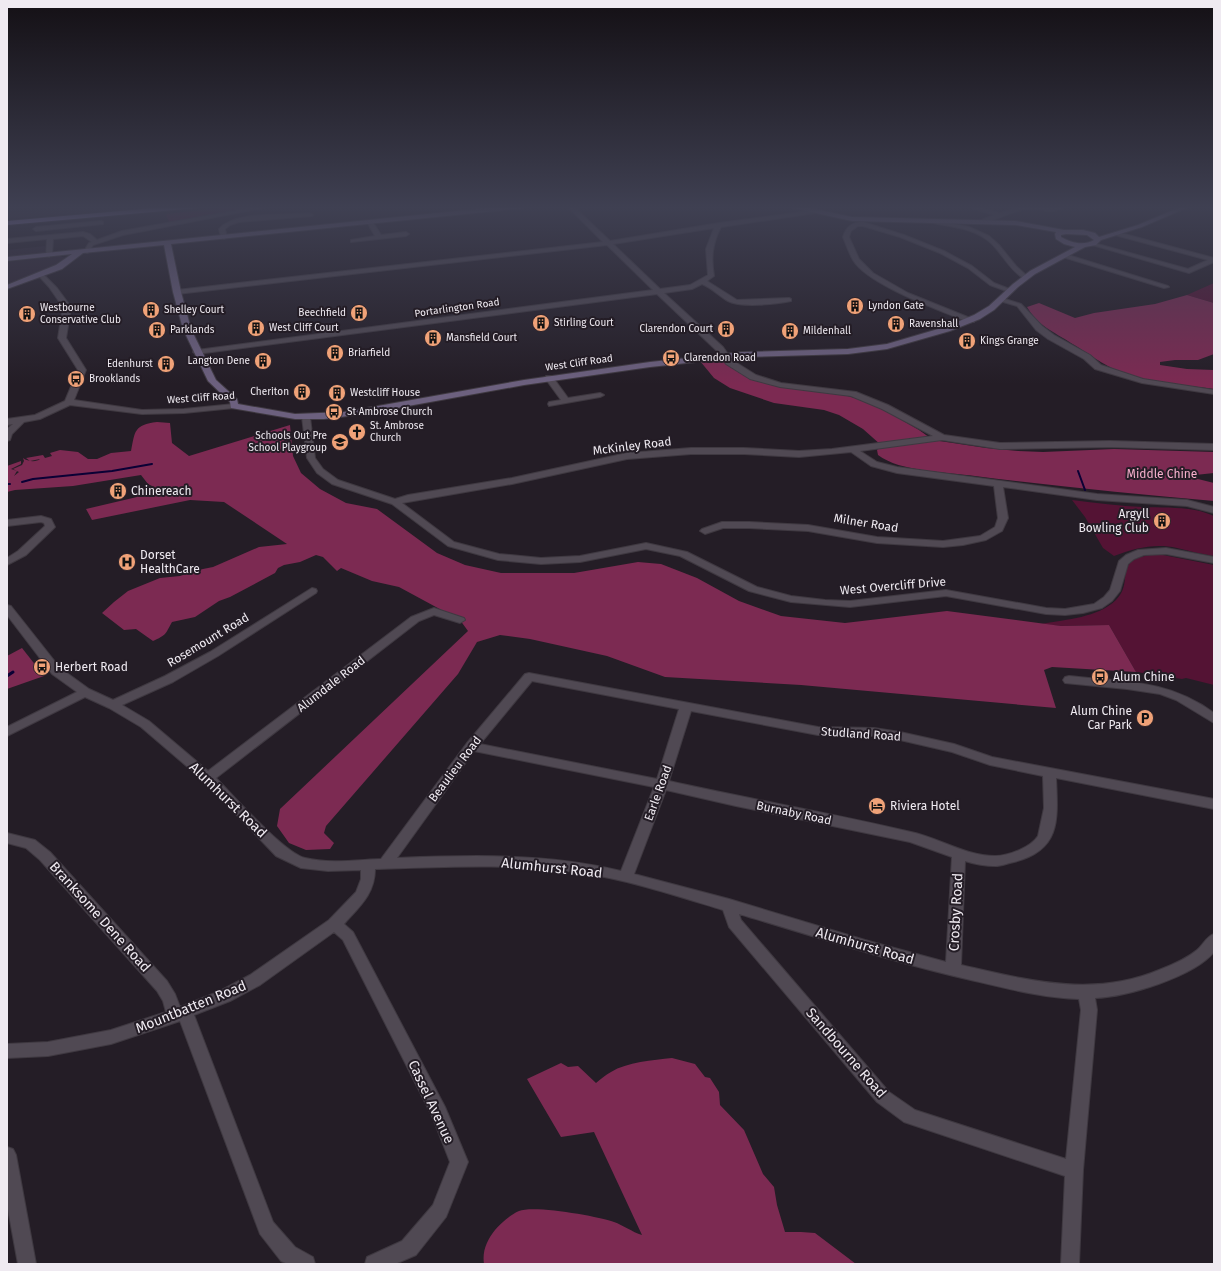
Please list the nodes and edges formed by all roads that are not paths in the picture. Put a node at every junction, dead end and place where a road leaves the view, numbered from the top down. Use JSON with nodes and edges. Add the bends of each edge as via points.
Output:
{"nodes":[{"id":1,"x":59,"y":265,"type":"edge"},
{"id":2,"x":172,"y":265,"type":"edge"},
{"id":3,"x":412,"y":265,"type":"edge"},
{"id":4,"x":631,"y":265,"type":"edge"},
{"id":5,"x":709,"y":265,"type":"edge"},
{"id":6,"x":862,"y":265,"type":"edge"},
{"id":7,"x":967,"y":265,"type":"edge"},
{"id":8,"x":1010,"y":265,"type":"edge"},
{"id":9,"x":1046,"y":265,"type":"edge"},
{"id":10,"x":1101,"y":265,"type":"edge"},
{"id":11,"x":1169,"y":265,"type":"edge"},
{"id":12,"x":1202,"y":265,"type":"edge"},
{"id":13,"x":41,"y":276,"type":"junction"},
{"id":14,"x":711,"y":276,"type":"junction"},
{"id":15,"x":1025,"y":277,"type":"junction"},
{"id":16,"x":702,"y":282,"type":"junction"},
{"id":17,"x":7,"y":287,"type":"edge"},
{"id":18,"x":1166,"y":287,"type":"dead end"},
{"id":19,"x":1009,"y":290,"type":"junction"},
{"id":20,"x":177,"y":292,"type":"junction"},
{"id":21,"x":658,"y":292,"type":"junction"},
{"id":22,"x":730,"y":300,"type":"junction"},
{"id":23,"x":789,"y":300,"type":"dead end"},
{"id":24,"x":1002,"y":300,"type":"junction"},
{"id":25,"x":971,"y":320,"type":"junction"},
{"id":26,"x":198,"y":352,"type":"junction"},
{"id":27,"x":724,"y":356,"type":"junction"},
{"id":28,"x":549,"y":378,"type":"junction"},
{"id":29,"x":1214,"y":392,"type":"edge"},
{"id":30,"x":600,"y":395,"type":"dead end"},
{"id":31,"x":566,"y":401,"type":"junction"},
{"id":32,"x":69,"y":402,"type":"junction"},
{"id":33,"x":552,"y":404,"type":"dead end"},
{"id":34,"x":234,"y":406,"type":"junction"},
{"id":35,"x":306,"y":417,"type":"junction"},
{"id":36,"x":21,"y":420,"type":"junction"},
{"id":37,"x":7,"y":422,"type":"edge"},
{"id":38,"x":942,"y":437,"type":"junction"},
{"id":39,"x":7,"y":438,"type":"edge"},
{"id":40,"x":1214,"y":447,"type":"edge"},
{"id":41,"x":852,"y":450,"type":"junction"},
{"id":42,"x":998,"y":484,"type":"junction"},
{"id":43,"x":395,"y":502,"type":"junction"},
{"id":44,"x":1214,"y":510,"type":"edge"},
{"id":45,"x":7,"y":523,"type":"edge"},
{"id":46,"x":705,"y":531,"type":"dead end"},
{"id":47,"x":1214,"y":560,"type":"edge"},
{"id":48,"x":7,"y":562,"type":"edge"},
{"id":49,"x":312,"y":591,"type":"dead end"},
{"id":50,"x":7,"y":608,"type":"edge"},
{"id":51,"x":11,"y":619,"type":"edge"},
{"id":52,"x":460,"y":620,"type":"dead end"},
{"id":53,"x":529,"y":677,"type":"joint"},
{"id":54,"x":1069,"y":680,"type":"dead end"},
{"id":55,"x":86,"y":692,"type":"junction"},
{"id":56,"x":114,"y":705,"type":"junction"},
{"id":57,"x":686,"y":707,"type":"junction"},
{"id":58,"x":1214,"y":719,"type":"edge"},
{"id":59,"x":7,"y":732,"type":"edge"},
{"id":60,"x":471,"y":746,"type":"junction"},
{"id":61,"x":1049,"y":773,"type":"junction"},
{"id":62,"x":208,"y":778,"type":"junction"},
{"id":63,"x":662,"y":784,"type":"junction"},
{"id":64,"x":1214,"y":804,"type":"edge"},
{"id":65,"x":7,"y":838,"type":"edge"},
{"id":66,"x":959,"y":854,"type":"junction"},
{"id":67,"x":368,"y":864,"type":"junction"},
{"id":68,"x":385,"y":864,"type":"junction"},
{"id":69,"x":626,"y":877,"type":"junction"},
{"id":70,"x":729,"y":905,"type":"junction"},
{"id":71,"x":334,"y":924,"type":"junction"},
{"id":72,"x":1214,"y":940,"type":"edge"},
{"id":73,"x":953,"y":970,"type":"junction"},
{"id":74,"x":1086,"y":992,"type":"junction"},
{"id":75,"x":180,"y":1014,"type":"junction"},
{"id":76,"x":7,"y":1051,"type":"edge"},
{"id":77,"x":7,"y":1155,"type":"edge"},
{"id":78,"x":1074,"y":1170,"type":"junction"},
{"id":79,"x":27,"y":1264,"type":"edge"},
{"id":80,"x":306,"y":1264,"type":"edge"},
{"id":81,"x":374,"y":1264,"type":"edge"},
{"id":82,"x":1070,"y":1264,"type":"edge"}],
"edges":[{"from":1,"to":13,"type":"street"},
{"from":2,"to":20,"type":"street"},
{"from":3,"to":20,"type":"street"},
{"from":4,"to":21,"type":"street"},
{"from":5,"to":14,"type":"street"},
{"from":6,"to":25,"type":"street","via":[[871,274],[906,294]]},
{"from":7,"to":19,"type":"street","via":[[992,284]]},
{"from":8,"to":15,"type":"street"},
{"from":9,"to":15,"type":"street","name":"West Cliff Road"},
{"from":10,"to":18,"type":"street"},
{"from":11,"to":12,"type":"street","via":[[1189,271]]},
{"from":13,"to":17,"type":"street"},
{"from":13,"to":32,"type":"street","via":[[47,279],[67,307],[62,338],[82,370],[80,382],[72,392]]},
{"from":14,"to":16,"type":"street","name":"Portarlington Road"},
{"from":14,"to":22,"type":"street","via":[[730,295]]},
{"from":15,"to":19,"type":"street","name":"West Cliff Road"},
{"from":16,"to":21,"type":"street","name":"Portarlington Road","via":[[692,287]]},
{"from":16,"to":22,"type":"street","via":[[709,284]]},
{"from":19,"to":24,"type":"street","name":"West Cliff Road"},
{"from":20,"to":26,"type":"street","via":[[186,325]]},
{"from":21,"to":26,"type":"street","name":"Portarlington Road"},
{"from":21,"to":27,"type":"street","via":[[720,348]]},
{"from":22,"to":23,"type":"street"},
{"from":24,"to":25,"type":"street","name":"West Cliff Road"},
{"from":24,"to":29,"type":"street","via":[[1019,304],[1043,331],[1098,367],[1142,381]]},
{"from":25,"to":27,"type":"street","name":"West Cliff Road","via":[[904,343],[866,351]]},
{"from":26,"to":34,"type":"street","via":[[212,380],[234,401]]},
{"from":27,"to":28,"type":"street","name":"West Cliff Road"},
{"from":27,"to":38,"type":"street","via":[[753,377],[780,384],[853,394],[885,407]]},
{"from":28,"to":31,"type":"street"},
{"from":28,"to":35,"type":"street","name":"West Cliff Road","via":[[374,410]]},
{"from":30,"to":31,"type":"street"},
{"from":31,"to":33,"type":"street"},
{"from":32,"to":34,"type":"street","name":"West Cliff Road","via":[[142,412]]},
{"from":32,"to":36,"type":"street","via":[[37,417]]},
{"from":34,"to":35,"type":"street","name":"West Cliff Road","via":[[245,406],[284,416]]},
{"from":35,"to":43,"type":"street","name":"West Overcliff Drive","via":[[310,458],[320,471],[336,482]]},
{"from":36,"to":37,"type":"street"},
{"from":36,"to":39,"type":"street","via":[[8,432]]},
{"from":38,"to":40,"type":"street","via":[[1000,446],[1110,444]]},
{"from":38,"to":41,"type":"street","name":"McKinley Road"},
{"from":41,"to":42,"type":"street","via":[[874,464],[897,470]]},
{"from":41,"to":43,"type":"street","name":"McKinley Road","via":[[799,454],[691,451],[627,456],[512,481]]},
{"from":42,"to":44,"type":"street","via":[[1097,497],[1187,504]]},
{"from":42,"to":46,"type":"street","name":"Milner Road","via":[[1003,518],[1000,529],[983,538],[963,542],[943,544],[877,540],[812,529],[749,525],[722,525]]},
{"from":43,"to":47,"type":"street","name":"West Overcliff Drive","via":[[452,544],[490,555],[541,561],[580,559],[646,546],[683,554],[753,589],[791,600],[825,603],[850,604],[946,593],[1046,611],[1083,610],[1098,606],[1108,599],[1116,591],[1123,563],[1142,552],[1166,551]]},
{"from":45,"to":48,"type":"street","via":[[41,519],[48,521],[50,527],[22,553]]},
{"from":49,"to":56,"type":"street","name":"Rosemount Road","via":[[214,654]]},
{"from":50,"to":51,"type":"street","name":"Alumhurst Road"},
{"from":51,"to":55,"type":"street","name":"Alumhurst Road","via":[[56,671]]},
{"from":52,"to":62,"type":"street","name":"Alumdale Road","via":[[434,611],[415,619]]},
{"from":53,"to":57,"type":"street","name":"Studland Road"},
{"from":53,"to":60,"type":"street","name":"Beaulieu Road"},
{"from":54,"to":58,"type":"street","via":[[1164,690],[1197,706]]},
{"from":55,"to":56,"type":"street","name":"Alumhurst Road"},
{"from":55,"to":59,"type":"street"},
{"from":56,"to":62,"type":"street","name":"Alumhurst Road","via":[[145,724]]},
{"from":57,"to":61,"type":"street","name":"Studland Road","via":[[818,731],[874,732],[900,736],[954,748],[990,761]]},
{"from":57,"to":63,"type":"street","name":"Earle Road"},
{"from":60,"to":63,"type":"street","name":"Burnaby Road"},
{"from":60,"to":68,"type":"street","name":"Beaulieu Road"},
{"from":61,"to":64,"type":"street","name":"Studland Road"},
{"from":61,"to":66,"type":"street","name":"Burnaby Road","via":[[1051,808],[1046,837],[1041,843],[1025,854],[996,860],[977,859]]},
{"from":62,"to":67,"type":"street","name":"Alumhurst Road","via":[[281,852],[301,863],[328,866]]},
{"from":63,"to":66,"type":"street","name":"Burnaby Road","via":[[912,837]]},
{"from":63,"to":69,"type":"street","name":"Earle Road"},
{"from":65,"to":75,"type":"street","name":"Branksome Dene Road","via":[[30,844],[45,856],[162,986]]},
{"from":66,"to":73,"type":"street","name":"Crosby Road"},
{"from":67,"to":68,"type":"street","name":"Alumhurst Road"},
{"from":67,"to":71,"type":"street","name":"Mountbatten Road","via":[[368,880],[362,895]]},
{"from":68,"to":69,"type":"street","name":"Alumhurst Road","via":[[494,861],[581,868]]},
{"from":69,"to":70,"type":"street","name":"Alumhurst Road"},
{"from":70,"to":73,"type":"street","name":"Alumhurst Road","via":[[890,954]]},
{"from":70,"to":78,"type":"street","name":"Sandbourne Road","via":[[734,923],[883,1097],[910,1116]]},
{"from":71,"to":75,"type":"street","name":"Mountbatten Road","via":[[255,980],[225,996]]},
{"from":71,"to":81,"type":"street","name":"Cassel Avenue","via":[[348,936],[439,1113],[459,1162],[440,1211],[409,1248]]},
{"from":72,"to":74,"type":"street","name":"Alumhurst Road","via":[[1210,948],[1191,963],[1157,978],[1121,988]]},
{"from":73,"to":74,"type":"street","name":"Alumhurst Road","via":[[1026,986]]},
{"from":74,"to":78,"type":"street","via":[[1089,1010]]},
{"from":75,"to":76,"type":"street","name":"Mountbatten Road","via":[[111,1037],[48,1049]]},
{"from":75,"to":80,"type":"street","via":[[266,1228],[288,1254]]},
{"from":77,"to":79,"type":"street"},
{"from":78,"to":82,"type":"street"}]}
